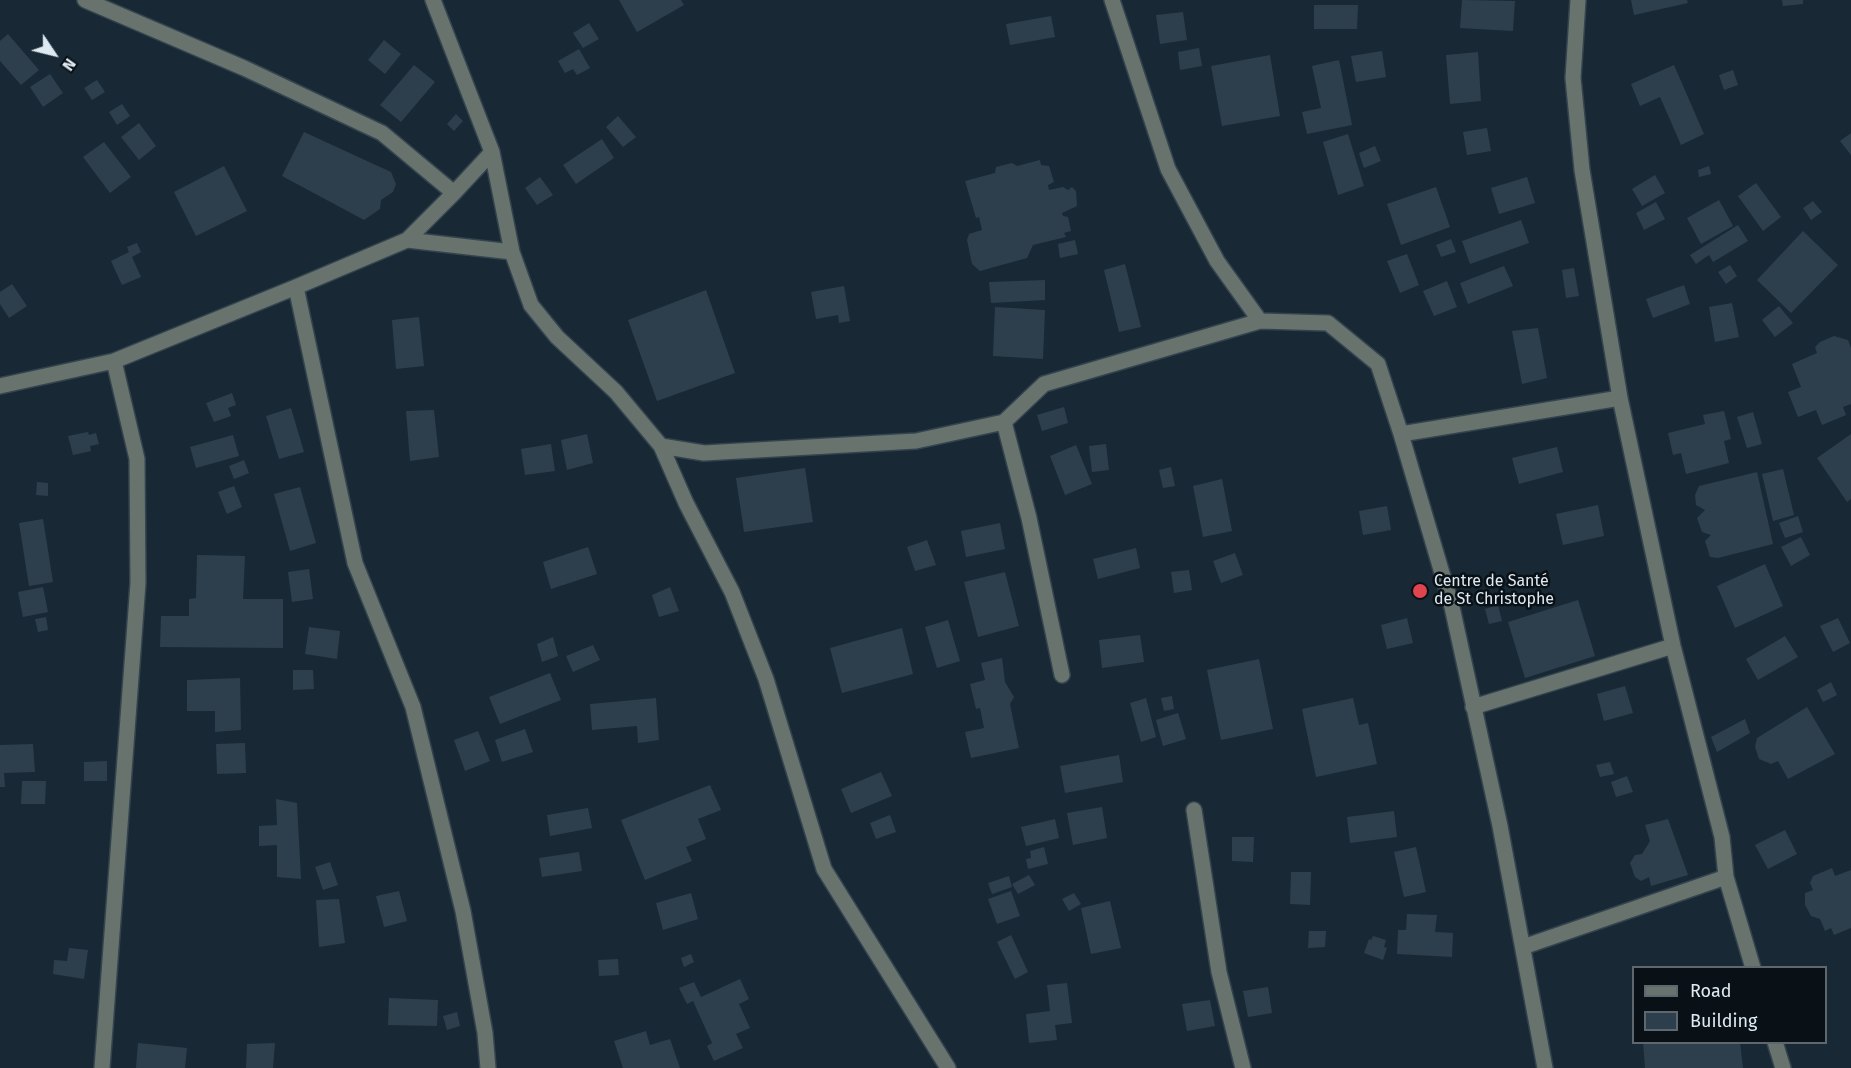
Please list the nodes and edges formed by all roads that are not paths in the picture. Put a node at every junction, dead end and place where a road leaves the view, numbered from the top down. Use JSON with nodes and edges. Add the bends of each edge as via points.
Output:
{"nodes":[{"id":1,"x":85,"y":0,"type":"edge"},
{"id":2,"x":433,"y":0,"type":"edge"},
{"id":3,"x":1112,"y":0,"type":"edge"},
{"id":4,"x":1578,"y":0,"type":"edge"},
{"id":5,"x":492,"y":152,"type":"junction"},
{"id":6,"x":454,"y":193,"type":"junction"},
{"id":7,"x":406,"y":240,"type":"junction"},
{"id":8,"x":512,"y":252,"type":"junction"},
{"id":9,"x":296,"y":287,"type":"junction"},
{"id":10,"x":1260,"y":321,"type":"junction"},
{"id":11,"x":114,"y":361,"type":"junction"},
{"id":12,"x":0,"y":386,"type":"edge"},
{"id":13,"x":1620,"y":398,"type":"junction"},
{"id":14,"x":1004,"y":422,"type":"junction"},
{"id":15,"x":1401,"y":434,"type":"junction"},
{"id":16,"x":661,"y":446,"type":"junction"},
{"id":17,"x":1673,"y":646,"type":"junction"},
{"id":18,"x":1062,"y":675,"type":"dead end"},
{"id":19,"x":1473,"y":707,"type":"junction"},
{"id":20,"x":1194,"y":810,"type":"dead end"},
{"id":21,"x":1726,"y":877,"type":"junction"},
{"id":22,"x":1523,"y":947,"type":"junction"},
{"id":23,"x":1752,"y":966,"type":"edge"},
{"id":24,"x":1776,"y":1044,"type":"edge"},
{"id":25,"x":102,"y":1068,"type":"edge"},
{"id":26,"x":488,"y":1068,"type":"edge"},
{"id":27,"x":948,"y":1068,"type":"edge"},
{"id":28,"x":1243,"y":1068,"type":"edge"},
{"id":29,"x":1545,"y":1068,"type":"edge"},
{"id":30,"x":1783,"y":1068,"type":"edge"}],
"edges":[{"from":1,"to":6,"type":"street","via":[[382,133]]},
{"from":2,"to":5,"type":"street"},
{"from":3,"to":10,"type":"street","via":[[1168,169],[1217,261]]},
{"from":4,"to":13,"type":"street","via":[[1573,78],[1582,170]]},
{"from":5,"to":6,"type":"street"},
{"from":5,"to":8,"type":"street"},
{"from":6,"to":7,"type":"street"},
{"from":7,"to":8,"type":"street"},
{"from":7,"to":9,"type":"street"},
{"from":8,"to":16,"type":"street","via":[[531,305],[557,337],[616,392]]},
{"from":9,"to":11,"type":"street"},
{"from":9,"to":26,"type":"street","via":[[355,563],[413,707],[461,899]]},
{"from":10,"to":14,"type":"street","via":[[1044,384]]},
{"from":10,"to":15,"type":"street","via":[[1328,323],[1378,364]]},
{"from":11,"to":12,"type":"street"},
{"from":11,"to":25,"type":"street","via":[[137,459],[138,583]]},
{"from":13,"to":15,"type":"street"},
{"from":13,"to":17,"type":"street"},
{"from":14,"to":16,"type":"street","via":[[916,441],[704,453]]},
{"from":14,"to":18,"type":"street"},
{"from":15,"to":19,"type":"street","via":[[1452,607]]},
{"from":16,"to":27,"type":"street","via":[[732,592],[766,679],[824,869]]},
{"from":17,"to":19,"type":"street"},
{"from":17,"to":21,"type":"street","via":[[1722,837]]},
{"from":19,"to":22,"type":"street"},
{"from":20,"to":28,"type":"street","via":[[1219,972]]},
{"from":21,"to":22,"type":"street"},
{"from":21,"to":23,"type":"street"},
{"from":22,"to":29,"type":"street"},
{"from":24,"to":30,"type":"street"}]}
